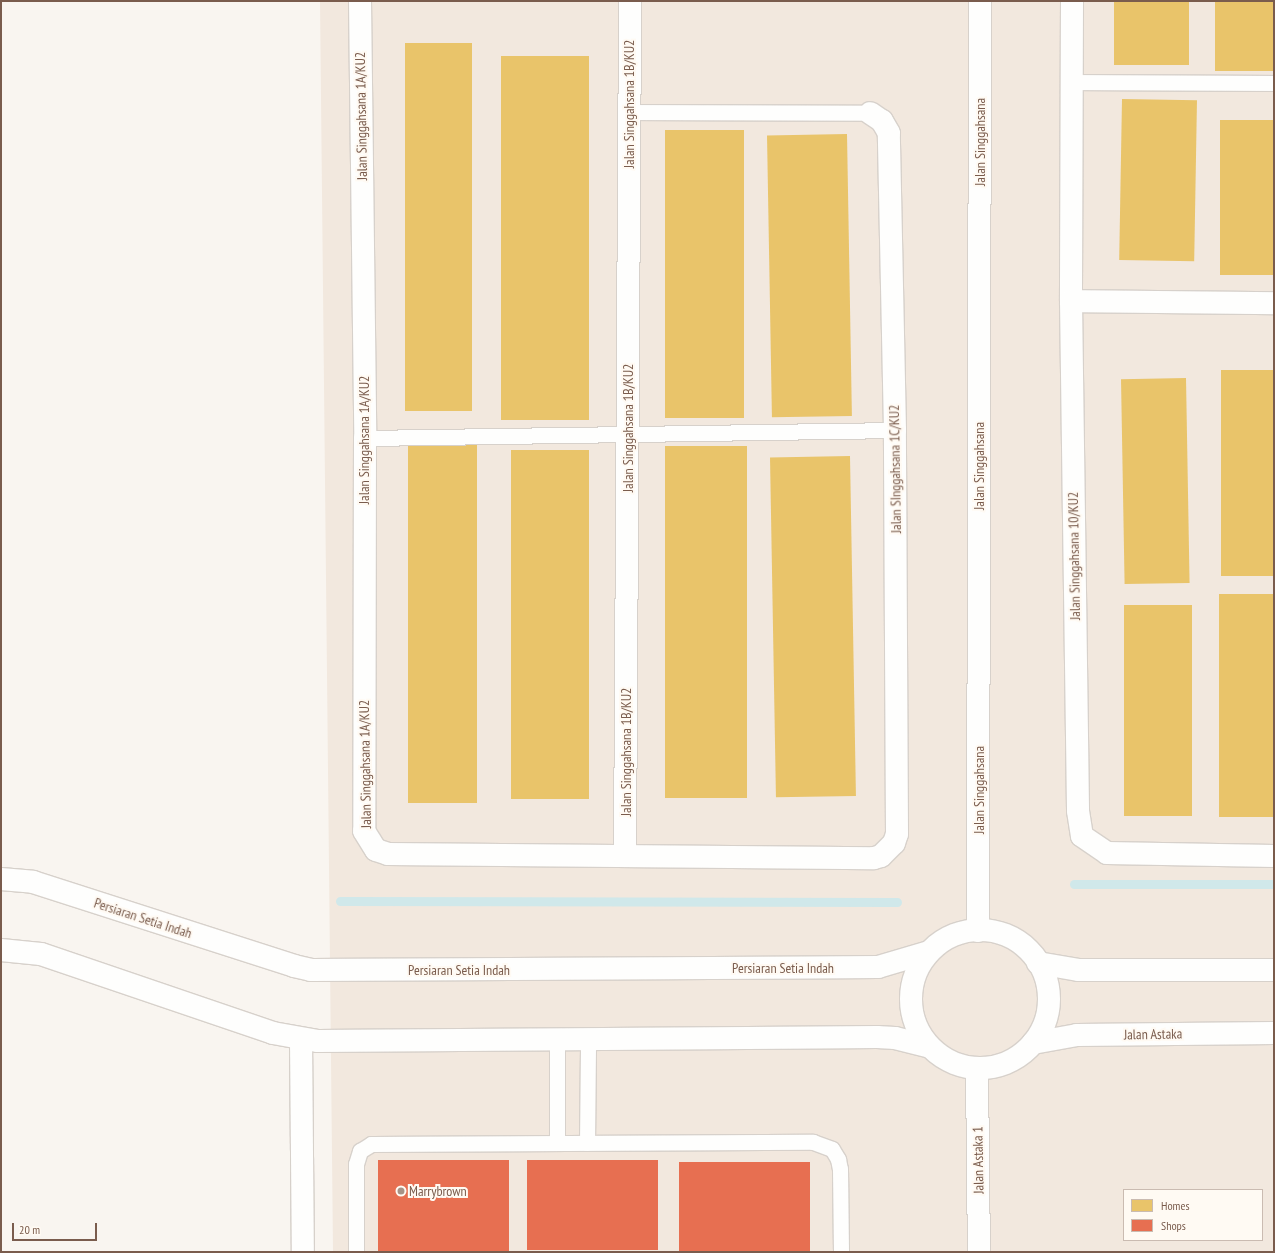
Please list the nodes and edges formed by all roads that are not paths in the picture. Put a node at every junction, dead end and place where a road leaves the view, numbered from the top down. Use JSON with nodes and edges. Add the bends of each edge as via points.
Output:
{"nodes":[{"id":1,"x":360,"y":1,"type":"edge"},
{"id":2,"x":630,"y":1,"type":"edge"},
{"id":3,"x":980,"y":1,"type":"edge"},
{"id":4,"x":1072,"y":1,"type":"edge"},
{"id":5,"x":1072,"y":82,"type":"junction"},
{"id":6,"x":1274,"y":83,"type":"edge"},
{"id":7,"x":629,"y":112,"type":"junction"},
{"id":8,"x":870,"y":113,"type":"joint"},
{"id":9,"x":1071,"y":301,"type":"junction"},
{"id":10,"x":1274,"y":303,"type":"edge"},
{"id":11,"x":895,"y":430,"type":"junction"},
{"id":12,"x":628,"y":434,"type":"junction"},
{"id":13,"x":365,"y":438,"type":"junction"},
{"id":14,"x":897,"y":834,"type":"joint"},
{"id":15,"x":625,"y":856,"type":"junction"},
{"id":16,"x":1274,"y":856,"type":"edge"},
{"id":17,"x":1,"y":879,"type":"edge"},
{"id":18,"x":978,"y":931,"type":"junction"},
{"id":19,"x":1,"y":950,"type":"edge"},
{"id":20,"x":929,"y":952,"type":"junction"},
{"id":21,"x":1038,"y":963,"type":"junction"},
{"id":22,"x":1274,"y":970,"type":"edge"},
{"id":23,"x":1274,"y":1033,"type":"edge"},
{"id":24,"x":301,"y":1039,"type":"junction"},
{"id":25,"x":588,"y":1039,"type":"junction"},
{"id":26,"x":557,"y":1040,"type":"junction"},
{"id":27,"x":1033,"y":1043,"type":"junction"},
{"id":28,"x":928,"y":1046,"type":"junction"},
{"id":29,"x":977,"y":1069,"type":"junction"},
{"id":30,"x":557,"y":1143,"type":"junction"},
{"id":31,"x":587,"y":1143,"type":"junction"},
{"id":32,"x":303,"y":1252,"type":"edge"},
{"id":33,"x":356,"y":1252,"type":"edge"},
{"id":34,"x":841,"y":1252,"type":"edge"},
{"id":35,"x":979,"y":1252,"type":"edge"}],
"edges":[{"from":1,"to":13,"type":"street","name":"Jalan Singgahsana 1A/KU2"},
{"from":2,"to":7,"type":"street","name":"Jalan Singgahsana 1B/KU2"},
{"from":3,"to":18,"type":"street","name":"Jalan Singgahsana"},
{"from":4,"to":5,"type":"street","name":"Jalan Singgahsana 10/KU2"},
{"from":5,"to":6,"type":"lane"},
{"from":5,"to":9,"type":"street","name":"Jalan Singgahsana 10/KU2"},
{"from":7,"to":8,"type":"lane"},
{"from":7,"to":12,"type":"street","name":"Jalan Singgahsana 1B/KU2"},
{"from":8,"to":11,"type":"street","name":"Jalan SInggahsana 1C/KU2","via":[[882,121],[889,134]]},
{"from":9,"to":10,"type":"street"},
{"from":9,"to":16,"type":"street","name":"Jalan Singgahsana 10/KU2","via":[[1078,811],[1082,836],[1107,853]]},
{"from":11,"to":12,"type":"lane"},
{"from":11,"to":14,"type":"street","name":"Jalan SInggahsana 1C/KU2"},
{"from":12,"to":13,"type":"lane"},
{"from":12,"to":15,"type":"street","name":"Jalan Singgahsana 1B/KU2"},
{"from":13,"to":15,"type":"street","name":"Jalan Singgahsana 1A/KU2","via":[[364,831],[376,850],[400,855]]},
{"from":14,"to":15,"type":"street","name":"Jalan Singgahsana 1A/KU2","via":[[888,850],[874,858]]},
{"from":17,"to":20,"type":"street","name":"Persiaran Setia Indah","via":[[33,882],[312,970],[878,967]]},
{"from":18,"to":20,"type":"street","via":[[966,931],[946,939]]},
{"from":18,"to":21,"type":"street","via":[[1007,936],[1024,946]]},
{"from":19,"to":24,"type":"street","via":[[41,954],[273,1033]]},
{"from":20,"to":28,"type":"street","via":[[917,970],[912,990],[912,1011],[918,1031]]},
{"from":21,"to":22,"type":"street","via":[[1079,970]]},
{"from":21,"to":27,"type":"street","via":[[1046,982],[1049,1003],[1044,1025]]},
{"from":23,"to":27,"type":"street","name":"Jalan Astaka","via":[[1076,1035]]},
{"from":24,"to":26,"type":"street","via":[[318,1042]]},
{"from":24,"to":32,"type":"street"},
{"from":25,"to":26,"type":"street"},
{"from":25,"to":28,"type":"street","via":[[877,1037],[895,1038]]},
{"from":25,"to":31,"type":"lane"},
{"from":26,"to":30,"type":"lane"},
{"from":27,"to":29,"type":"street","via":[[1017,1058],[998,1067]]},
{"from":28,"to":29,"type":"street","via":[[948,1061]]},
{"from":29,"to":35,"type":"street","name":"Jalan Astaka 1"},
{"from":30,"to":31,"type":"lane"},
{"from":30,"to":33,"type":"lane","via":[[365,1146],[360,1151],[356,1164]]},
{"from":31,"to":34,"type":"lane","via":[[823,1144],[832,1149],[840,1169]]}]}
